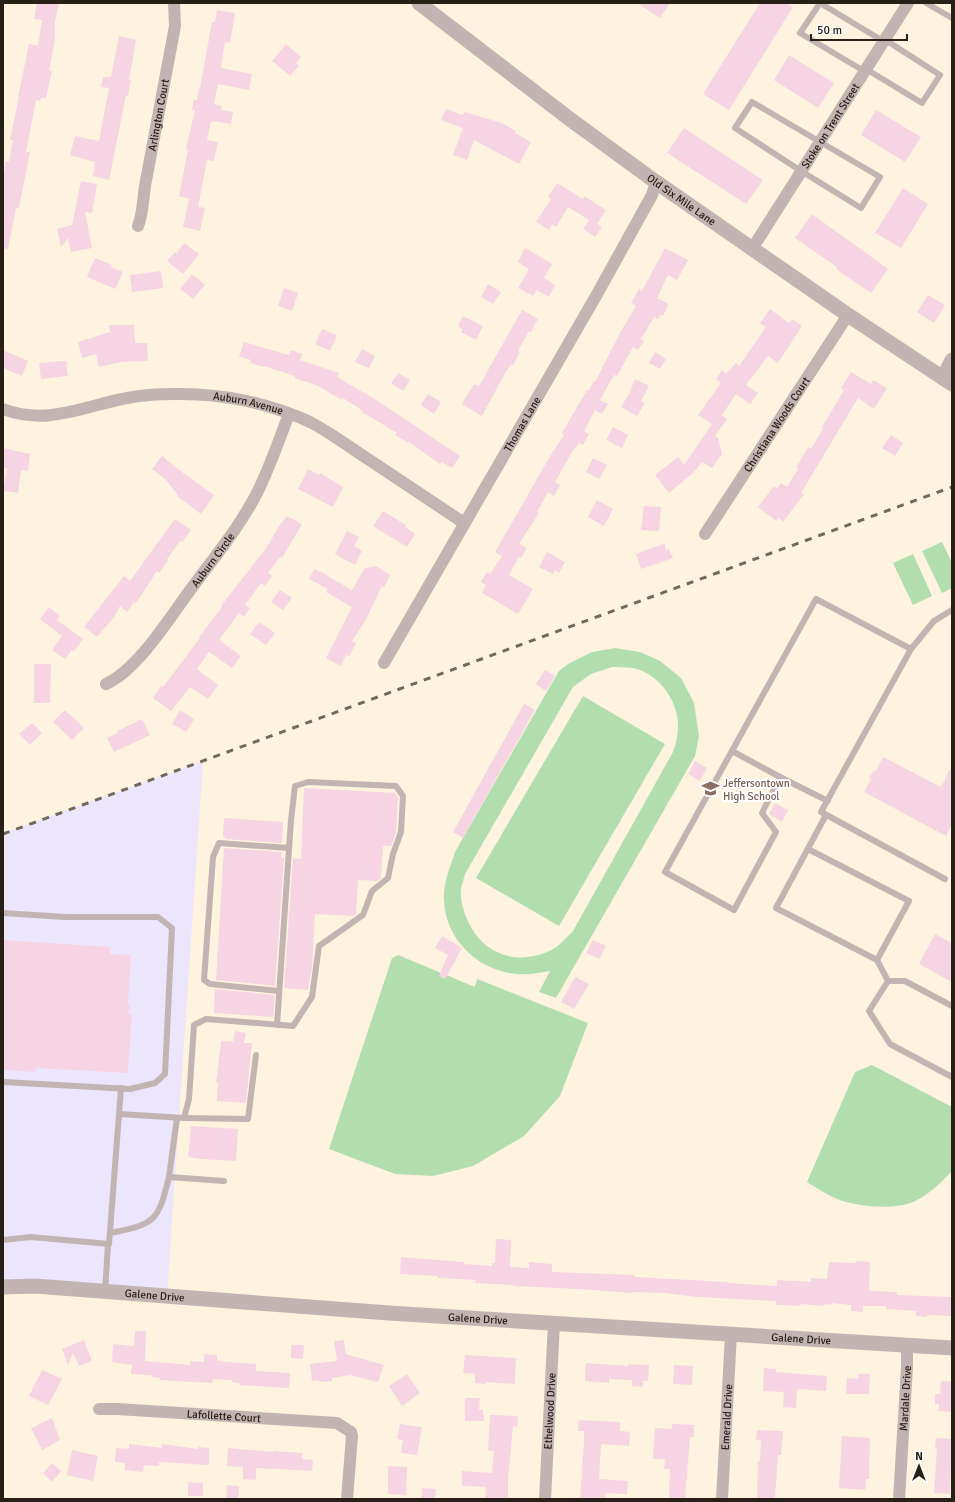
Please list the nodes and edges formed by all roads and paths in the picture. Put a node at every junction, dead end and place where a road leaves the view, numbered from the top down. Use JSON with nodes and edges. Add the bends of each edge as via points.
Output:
{"nodes":[{"id":1,"x":174,"y":3,"type":"edge"},
{"id":2,"x":419,"y":3,"type":"edge"},
{"id":3,"x":820,"y":3,"type":"edge"},
{"id":4,"x":908,"y":3,"type":"edge"},
{"id":5,"x":926,"y":3,"type":"edge"},
{"id":6,"x":952,"y":18,"type":"edge"},
{"id":7,"x":883,"y":40,"type":"junction"},
{"id":8,"x":865,"y":70,"type":"junction"},
{"id":9,"x":820,"y":141,"type":"junction"},
{"id":10,"x":801,"y":172,"type":"junction"},
{"id":11,"x":656,"y":182,"type":"junction"},
{"id":12,"x":138,"y":226,"type":"dead end"},
{"id":13,"x":752,"y":249,"type":"junction"},
{"id":14,"x":848,"y":315,"type":"junction"},
{"id":15,"x":952,"y":360,"type":"edge"},
{"id":16,"x":947,"y":381,"type":"edge"},
{"id":17,"x":3,"y":409,"type":"edge"},
{"id":18,"x":289,"y":414,"type":"junction"},
{"id":19,"x":464,"y":523,"type":"junction"},
{"id":20,"x":704,"y":534,"type":"dead end"},
{"id":21,"x":952,"y":610,"type":"edge"},
{"id":22,"x":911,"y":649,"type":"junction"},
{"id":23,"x":384,"y":663,"type":"dead end"},
{"id":24,"x":106,"y":684,"type":"dead end"},
{"id":25,"x":732,"y":751,"type":"junction"},
{"id":26,"x":780,"y":777,"type":"junction"},
{"id":27,"x":828,"y":801,"type":"junction"},
{"id":28,"x":826,"y":815,"type":"junction"},
{"id":29,"x":289,"y":848,"type":"junction"},
{"id":30,"x":808,"y":848,"type":"junction"},
{"id":31,"x":945,"y":879,"type":"dead end"},
{"id":32,"x":3,"y":913,"type":"edge"},
{"id":33,"x":877,"y":960,"type":"junction"},
{"id":34,"x":888,"y":982,"type":"junction"},
{"id":35,"x":279,"y":991,"type":"junction"},
{"id":36,"x":952,"y":1006,"type":"edge"},
{"id":37,"x":277,"y":1025,"type":"junction"},
{"id":38,"x":256,"y":1055,"type":"dead end"},
{"id":39,"x":952,"y":1077,"type":"edge"},
{"id":40,"x":3,"y":1082,"type":"edge"},
{"id":41,"x":121,"y":1088,"type":"junction"},
{"id":42,"x":119,"y":1114,"type":"junction"},
{"id":43,"x":177,"y":1118,"type":"junction"},
{"id":44,"x":184,"y":1118,"type":"junction"},
{"id":45,"x":169,"y":1177,"type":"junction"},
{"id":46,"x":224,"y":1180,"type":"dead end"},
{"id":47,"x":110,"y":1233,"type":"junction"},
{"id":48,"x":3,"y":1240,"type":"edge"},
{"id":49,"x":108,"y":1244,"type":"junction"},
{"id":50,"x":3,"y":1286,"type":"edge"},
{"id":51,"x":106,"y":1292,"type":"junction"},
{"id":52,"x":554,"y":1323,"type":"junction"},
{"id":53,"x":730,"y":1334,"type":"junction"},
{"id":54,"x":907,"y":1345,"type":"junction"},
{"id":55,"x":952,"y":1348,"type":"edge"},
{"id":56,"x":99,"y":1409,"type":"dead end"},
{"id":57,"x":347,"y":1499,"type":"edge"},
{"id":58,"x":544,"y":1499,"type":"edge"},
{"id":59,"x":722,"y":1499,"type":"edge"},
{"id":60,"x":899,"y":1499,"type":"edge"}],
"edges":[{"from":1,"to":12,"type":"street","name":"Arlington Court","via":[[174,33],[145,186],[142,217]]},
{"from":2,"to":11,"type":"street","name":"Old Six Mile Lane"},
{"from":3,"to":7,"type":"lane"},
{"from":3,"to":8,"type":"lane","via":[[800,33]]},
{"from":4,"to":7,"type":"street","name":"Stoke on Trent Street"},
{"from":5,"to":6,"type":"lane"},
{"from":7,"to":8,"type":"street","name":"Stoke on Trent Street"},
{"from":7,"to":8,"type":"lane","via":[[940,75],[922,103]]},
{"from":8,"to":9,"type":"street","name":"Stoke on Trent Street"},
{"from":9,"to":10,"type":"street","name":"Stoke on Trent Street"},
{"from":9,"to":10,"type":"lane","via":[[880,177],[861,208]]},
{"from":9,"to":10,"type":"lane","via":[[752,102],[735,128]]},
{"from":10,"to":13,"type":"street","name":"Stoke on Trent Street"},
{"from":11,"to":13,"type":"street","name":"Old Six Mile Lane"},
{"from":11,"to":19,"type":"street","name":"Thomas Lane","via":[[652,195],[596,296]]},
{"from":13,"to":14,"type":"street","name":"Old Six Mile Lane"},
{"from":14,"to":16,"type":"street","name":"Old Six Mile Lane"},
{"from":14,"to":20,"type":"street","name":"Christiana Woods Court"},
{"from":15,"to":16,"type":"street"},
{"from":17,"to":18,"type":"street","name":"Auburn Avenue","via":[[21,414],[54,416],[127,398],[175,394],[221,396],[259,403]]},
{"from":18,"to":19,"type":"street","name":"Auburn Avenue","via":[[339,439]]},
{"from":18,"to":24,"type":"street","name":"Auburn Circle","via":[[257,493],[232,533],[148,647],[130,667]]},
{"from":19,"to":23,"type":"street","name":"Thomas Lane"},
{"from":21,"to":22,"type":"lane","via":[[934,621]]},
{"from":22,"to":25,"type":"lane","via":[[816,599]]},
{"from":22,"to":27,"type":"lane"},
{"from":25,"to":26,"type":"lane"},
{"from":25,"to":26,"type":"lane","via":[[665,872],[734,910],[776,832],[762,813]]},
{"from":26,"to":27,"type":"lane"},
{"from":27,"to":28,"type":"lane","via":[[821,812]]},
{"from":28,"to":30,"type":"lane"},
{"from":28,"to":31,"type":"lane"},
{"from":29,"to":35,"type":"lane"},
{"from":29,"to":35,"type":"lane","via":[[219,843],[213,857],[206,946],[204,980],[210,984]]},
{"from":29,"to":37,"type":"lane","via":[[295,786],[308,782],[396,786],[403,796],[401,832],[388,878],[372,891],[363,915],[319,946],[312,997],[293,1026]]},
{"from":30,"to":33,"type":"lane","via":[[909,901]]},
{"from":30,"to":33,"type":"lane","via":[[776,908]]},
{"from":32,"to":41,"type":"lane","via":[[64,917],[158,917],[172,928],[165,1074],[155,1083],[130,1089]]},
{"from":33,"to":34,"type":"lane"},
{"from":34,"to":36,"type":"lane","via":[[906,981]]},
{"from":34,"to":39,"type":"lane","via":[[869,1011],[890,1044]]},
{"from":35,"to":37,"type":"lane"},
{"from":37,"to":44,"type":"lane","via":[[206,1019],[194,1025],[189,1099]]},
{"from":38,"to":44,"type":"lane","via":[[248,1119]]},
{"from":40,"to":41,"type":"lane"},
{"from":41,"to":42,"type":"lane"},
{"from":42,"to":43,"type":"lane"},
{"from":42,"to":47,"type":"lane"},
{"from":43,"to":44,"type":"lane"},
{"from":43,"to":45,"type":"lane"},
{"from":45,"to":46,"type":"lane"},
{"from":45,"to":47,"type":"lane","via":[[157,1214],[146,1224]]},
{"from":47,"to":49,"type":"lane"},
{"from":48,"to":49,"type":"lane","via":[[31,1237]]},
{"from":49,"to":51,"type":"lane"},
{"from":50,"to":51,"type":"street","name":"Galene Drive"},
{"from":51,"to":52,"type":"street","name":"Galene Drive","via":[[389,1314]]},
{"from":52,"to":53,"type":"street","name":"Galene Drive"},
{"from":52,"to":58,"type":"street","name":"Ethelwood Drive"},
{"from":53,"to":54,"type":"street","name":"Galene Drive"},
{"from":53,"to":59,"type":"street","name":"Emerald Drive"},
{"from":54,"to":55,"type":"street","name":"Galene Drive"},
{"from":54,"to":60,"type":"street","name":"Mardale Drive"},
{"from":56,"to":57,"type":"street","name":"Lafollette Court","via":[[338,1422],[351,1432],[352,1436]]}]}
